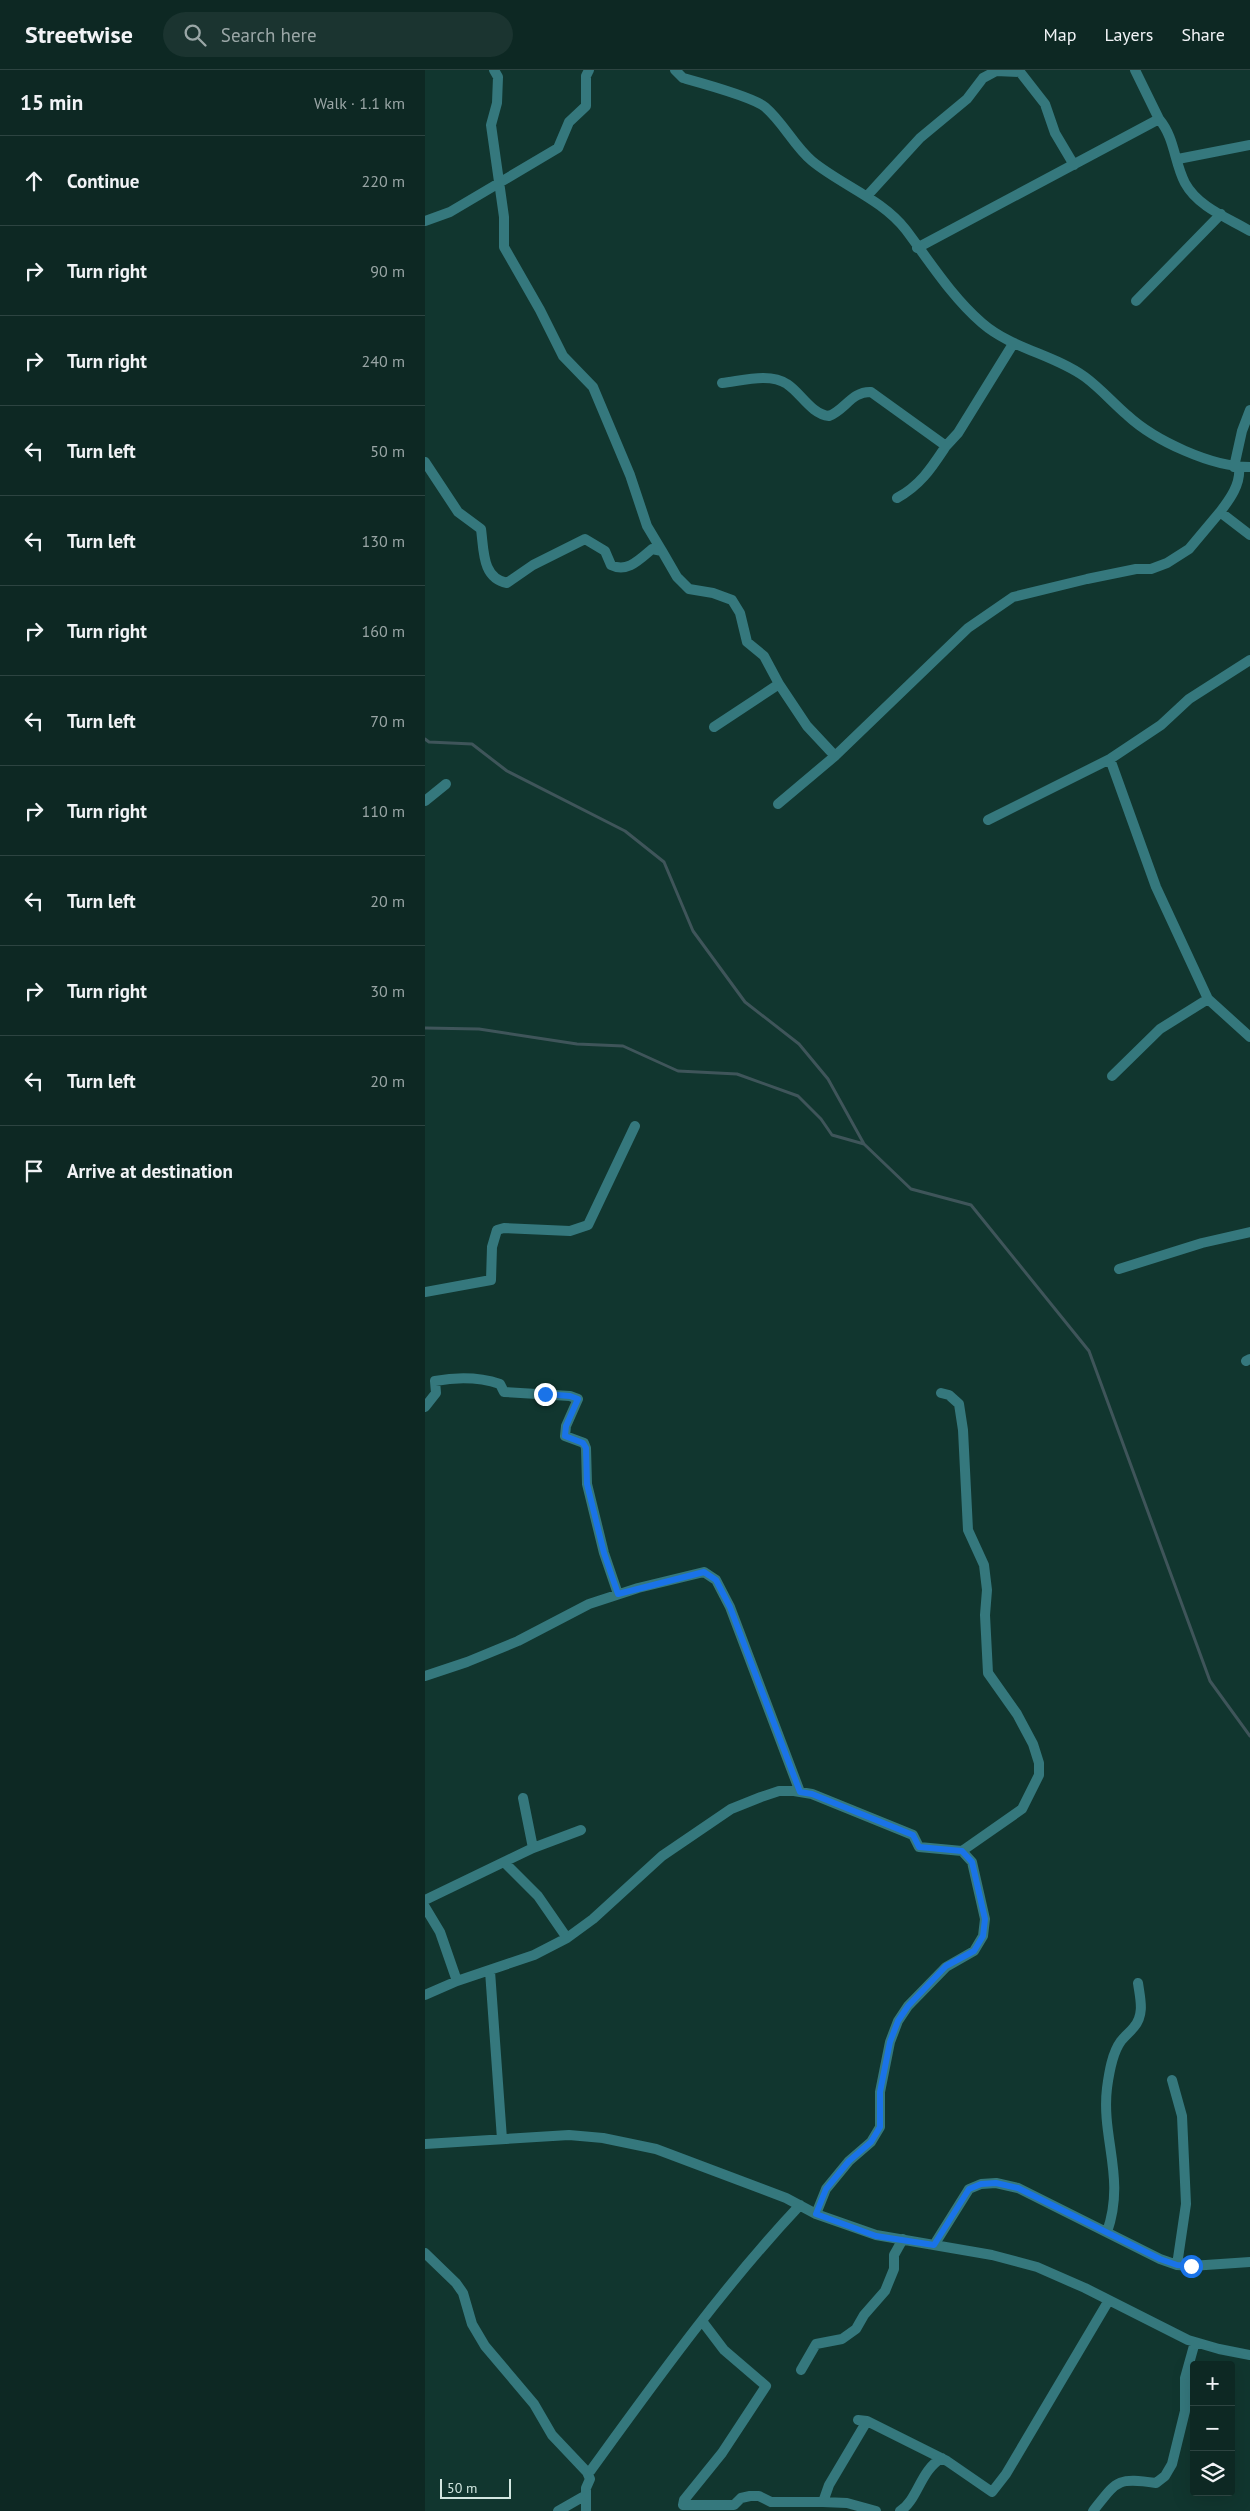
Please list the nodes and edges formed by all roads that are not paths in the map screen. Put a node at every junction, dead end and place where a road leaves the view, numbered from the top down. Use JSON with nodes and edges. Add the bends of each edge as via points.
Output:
{"nodes":[{"id":1,"x":493,"y":70,"type":"edge"},
{"id":2,"x":589,"y":70,"type":"edge"},
{"id":3,"x":675,"y":70,"type":"edge"},
{"id":4,"x":1135,"y":70,"type":"edge"},
{"id":5,"x":1159,"y":119,"type":"junction"},
{"id":6,"x":1250,"y":145,"type":"edge"},
{"id":7,"x":1178,"y":159,"type":"junction"},
{"id":8,"x":1074,"y":165,"type":"junction"},
{"id":9,"x":499,"y":184,"type":"junction"},
{"id":10,"x":867,"y":196,"type":"junction"},
{"id":11,"x":1221,"y":214,"type":"junction"},
{"id":12,"x":425,"y":221,"type":"edge"},
{"id":13,"x":1250,"y":231,"type":"edge"},
{"id":14,"x":917,"y":248,"type":"junction"},
{"id":15,"x":1136,"y":302,"type":"dead end"},
{"id":16,"x":1013,"y":344,"type":"junction"},
{"id":17,"x":722,"y":382,"type":"dead end"},
{"id":18,"x":1250,"y":410,"type":"edge"},
{"id":19,"x":947,"y":446,"type":"junction"},
{"id":20,"x":425,"y":462,"type":"edge"},
{"id":21,"x":1236,"y":467,"type":"junction"},
{"id":22,"x":1250,"y":467,"type":"edge"},
{"id":23,"x":897,"y":498,"type":"dead end"},
{"id":24,"x":1220,"y":512,"type":"junction"},
{"id":25,"x":1250,"y":535,"type":"edge"},
{"id":26,"x":662,"y":551,"type":"junction"},
{"id":27,"x":1250,"y":660,"type":"edge"},
{"id":28,"x":779,"y":684,"type":"junction"},
{"id":29,"x":714,"y":727,"type":"dead end"},
{"id":30,"x":835,"y":756,"type":"junction"},
{"id":31,"x":1109,"y":759,"type":"junction"},
{"id":32,"x":446,"y":784,"type":"dead end"},
{"id":33,"x":425,"y":801,"type":"edge"},
{"id":34,"x":778,"y":804,"type":"dead end"},
{"id":35,"x":988,"y":820,"type":"dead end"},
{"id":36,"x":1208,"y":999,"type":"junction"},
{"id":37,"x":1250,"y":1036,"type":"edge"},
{"id":38,"x":1112,"y":1076,"type":"dead end"},
{"id":39,"x":635,"y":1126,"type":"dead end"},
{"id":40,"x":1250,"y":1232,"type":"edge"},
{"id":41,"x":1119,"y":1269,"type":"dead end"},
{"id":42,"x":425,"y":1292,"type":"edge"},
{"id":43,"x":941,"y":1394,"type":"dead end"},
{"id":44,"x":425,"y":1407,"type":"edge"},
{"id":45,"x":618,"y":1594,"type":"junction"},
{"id":46,"x":425,"y":1676,"type":"edge"},
{"id":47,"x":800,"y":1792,"type":"junction"},
{"id":48,"x":523,"y":1798,"type":"dead end"},
{"id":49,"x":581,"y":1830,"type":"dead end"},
{"id":50,"x":533,"y":1848,"type":"junction"},
{"id":51,"x":962,"y":1851,"type":"junction"},
{"id":52,"x":504,"y":1862,"type":"junction"},
{"id":53,"x":425,"y":1900,"type":"edge"},
{"id":54,"x":425,"y":1906,"type":"edge"},
{"id":55,"x":567,"y":1938,"type":"junction"},
{"id":56,"x":489,"y":1972,"type":"junction"},
{"id":57,"x":457,"y":1981,"type":"junction"},
{"id":58,"x":1138,"y":1983,"type":"dead end"},
{"id":59,"x":425,"y":1995,"type":"edge"},
{"id":60,"x":1172,"y":2080,"type":"dead end"},
{"id":61,"x":502,"y":2139,"type":"junction"},
{"id":62,"x":425,"y":2144,"type":"edge"},
{"id":63,"x":800,"y":2206,"type":"junction"},
{"id":64,"x":816,"y":2214,"type":"junction"},
{"id":65,"x":1107,"y":2232,"type":"junction"},
{"id":66,"x":903,"y":2239,"type":"junction"},
{"id":67,"x":934,"y":2245,"type":"junction"},
{"id":68,"x":425,"y":2253,"type":"edge"},
{"id":69,"x":1250,"y":2262,"type":"edge"},
{"id":70,"x":1177,"y":2265,"type":"junction"},
{"id":71,"x":1109,"y":2300,"type":"junction"},
{"id":72,"x":702,"y":2321,"type":"junction"},
{"id":73,"x":1195,"y":2342,"type":"junction"},
{"id":74,"x":1250,"y":2355,"type":"edge"},
{"id":75,"x":801,"y":2370,"type":"dead end"},
{"id":76,"x":942,"y":2458,"type":"junction"},
{"id":77,"x":587,"y":2472,"type":"junction"},
{"id":78,"x":586,"y":2495,"type":"junction"},
{"id":79,"x":823,"y":2502,"type":"junction"},
{"id":80,"x":772,"y":2506,"type":"edge"},
{"id":81,"x":558,"y":2511,"type":"edge"},
{"id":82,"x":586,"y":2511,"type":"edge"},
{"id":83,"x":876,"y":2511,"type":"edge"},
{"id":84,"x":901,"y":2511,"type":"edge"},
{"id":85,"x":1093,"y":2511,"type":"edge"}],
"edges":[{"from":1,"to":9,"type":"street","via":[[498,77],[497,104],[491,125]]},
{"from":2,"to":9,"type":"street","via":[[586,106],[569,122],[558,148]]},
{"from":3,"to":10,"type":"street","via":[[683,78],[764,106],[812,161]]},
{"from":4,"to":5,"type":"street"},
{"from":5,"to":7,"type":"street","via":[[1168,129]]},
{"from":5,"to":8,"type":"street"},
{"from":6,"to":7,"type":"street"},
{"from":7,"to":11,"type":"street","via":[[1185,183],[1203,204]]},
{"from":8,"to":10,"type":"street","via":[[1055,132],[1045,104],[1020,72],[996,71],[983,78],[967,99],[920,138]]},
{"from":8,"to":14,"type":"street"},
{"from":9,"to":12,"type":"street","via":[[450,212]]},
{"from":9,"to":26,"type":"street","via":[[504,247],[563,356],[593,387],[630,475],[647,526]]},
{"from":10,"to":14,"type":"street","via":[[905,229]]},
{"from":11,"to":13,"type":"street"},
{"from":11,"to":15,"type":"street"},
{"from":14,"to":16,"type":"street","via":[[983,324]]},
{"from":16,"to":19,"type":"street","via":[[959,433]]},
{"from":16,"to":21,"type":"street","via":[[1055,359],[1087,378],[1129,417],[1172,445]]},
{"from":17,"to":19,"type":"street","via":[[768,378],[787,383],[818,413],[829,416],[861,392],[871,392]]},
{"from":18,"to":21,"type":"street","via":[[1241,431]]},
{"from":19,"to":23,"type":"street","via":[[913,489]]},
{"from":20,"to":26,"type":"street","via":[[458,512],[481,529],[488,572],[498,581],[507,584],[533,564],[585,539],[605,551],[611,564],[619,568],[633,565],[652,549]]},
{"from":21,"to":22,"type":"street"},
{"from":21,"to":24,"type":"street","via":[[1237,484]]},
{"from":24,"to":25,"type":"street"},
{"from":24,"to":30,"type":"street","via":[[1189,549],[1167,563],[1013,597],[968,628]]},
{"from":26,"to":28,"type":"street","via":[[677,577],[689,589],[732,600],[740,613],[747,642],[764,656]]},
{"from":27,"to":31,"type":"street","via":[[1189,698],[1161,725]]},
{"from":28,"to":29,"type":"street"},
{"from":28,"to":30,"type":"street","via":[[807,726]]},
{"from":30,"to":34,"type":"street"},
{"from":31,"to":35,"type":"street"},
{"from":31,"to":36,"type":"street","via":[[1156,887]]},
{"from":32,"to":33,"type":"street"},
{"from":36,"to":37,"type":"street"},
{"from":36,"to":38,"type":"street","via":[[1160,1029]]},
{"from":39,"to":42,"type":"street","via":[[588,1225],[570,1231],[497,1230],[492,1247],[491,1280]]},
{"from":40,"to":41,"type":"street"},
{"from":43,"to":51,"type":"street","via":[[949,1395],[959,1404],[968,1530],[984,1565],[987,1590],[988,1673],[1017,1714],[1039,1763],[1039,1775],[1023,1808]]},
{"from":44,"to":45,"type":"street","via":[[436,1393],[435,1381],[448,1378],[484,1379],[500,1384],[504,1392],[578,1399],[565,1436],[583,1443],[586,1448],[587,1484]]},
{"from":45,"to":46,"type":"street","via":[[589,1604],[518,1641]]},
{"from":45,"to":47,"type":"street","via":[[704,1572],[716,1580],[730,1607]]},
{"from":47,"to":51,"type":"street","via":[[913,1835],[919,1847]]},
{"from":47,"to":55,"type":"street","via":[[779,1792],[731,1809],[662,1856],[593,1919]]},
{"from":48,"to":50,"type":"street"},
{"from":49,"to":50,"type":"street"},
{"from":50,"to":52,"type":"street"},
{"from":51,"to":64,"type":"street","via":[[972,1862],[985,1919],[983,1936],[974,1951],[946,1966],[898,2021],[890,2042],[880,2092],[880,2127],[871,2142],[849,2161],[826,2189]]},
{"from":52,"to":53,"type":"street"},
{"from":52,"to":55,"type":"street","via":[[538,1896]]},
{"from":54,"to":57,"type":"street","via":[[440,1932]]},
{"from":55,"to":56,"type":"street"},
{"from":56,"to":57,"type":"street"},
{"from":56,"to":61,"type":"street"},
{"from":57,"to":59,"type":"street"},
{"from":58,"to":65,"type":"street","via":[[1142,2008],[1136,2025],[1120,2041],[1112,2060],[1107,2090],[1115,2177],[1112,2215]]},
{"from":60,"to":70,"type":"street","via":[[1182,2116],[1186,2204]]},
{"from":61,"to":62,"type":"street"},
{"from":61,"to":63,"type":"street","via":[[569,2135],[647,2147]]},
{"from":63,"to":64,"type":"street"},
{"from":63,"to":72,"type":"street"},
{"from":64,"to":66,"type":"street","via":[[876,2236]]},
{"from":65,"to":67,"type":"street","via":[[1018,2188],[996,2183],[981,2184],[969,2189]]},
{"from":65,"to":70,"type":"street"},
{"from":66,"to":67,"type":"street"},
{"from":66,"to":75,"type":"street","via":[[885,2291],[855,2329],[842,2339],[816,2344]]},
{"from":67,"to":71,"type":"street","via":[[1037,2267]]},
{"from":68,"to":77,"type":"street","via":[[463,2292],[472,2324],[485,2346],[534,2404],[551,2435]]},
{"from":69,"to":70,"type":"street"},
{"from":71,"to":73,"type":"street"},
{"from":71,"to":76,"type":"street","via":[[1006,2474],[992,2492]]},
{"from":72,"to":77,"type":"street"},
{"from":72,"to":80,"type":"street","via":[[725,2350],[766,2386],[683,2505],[734,2505],[741,2498],[759,2496]]},
{"from":73,"to":74,"type":"street"},
{"from":73,"to":85,"type":"street","via":[[1185,2378],[1185,2411],[1168,2470],[1156,2483],[1121,2481]]},
{"from":76,"to":79,"type":"street","via":[[863,2420]]},
{"from":76,"to":84,"type":"street","via":[[933,2463],[915,2489],[909,2506]]},
{"from":77,"to":78,"type":"street","via":[[590,2479]]},
{"from":78,"to":81,"type":"street"},
{"from":78,"to":82,"type":"street"},
{"from":79,"to":80,"type":"street"},
{"from":79,"to":83,"type":"street"}]}
